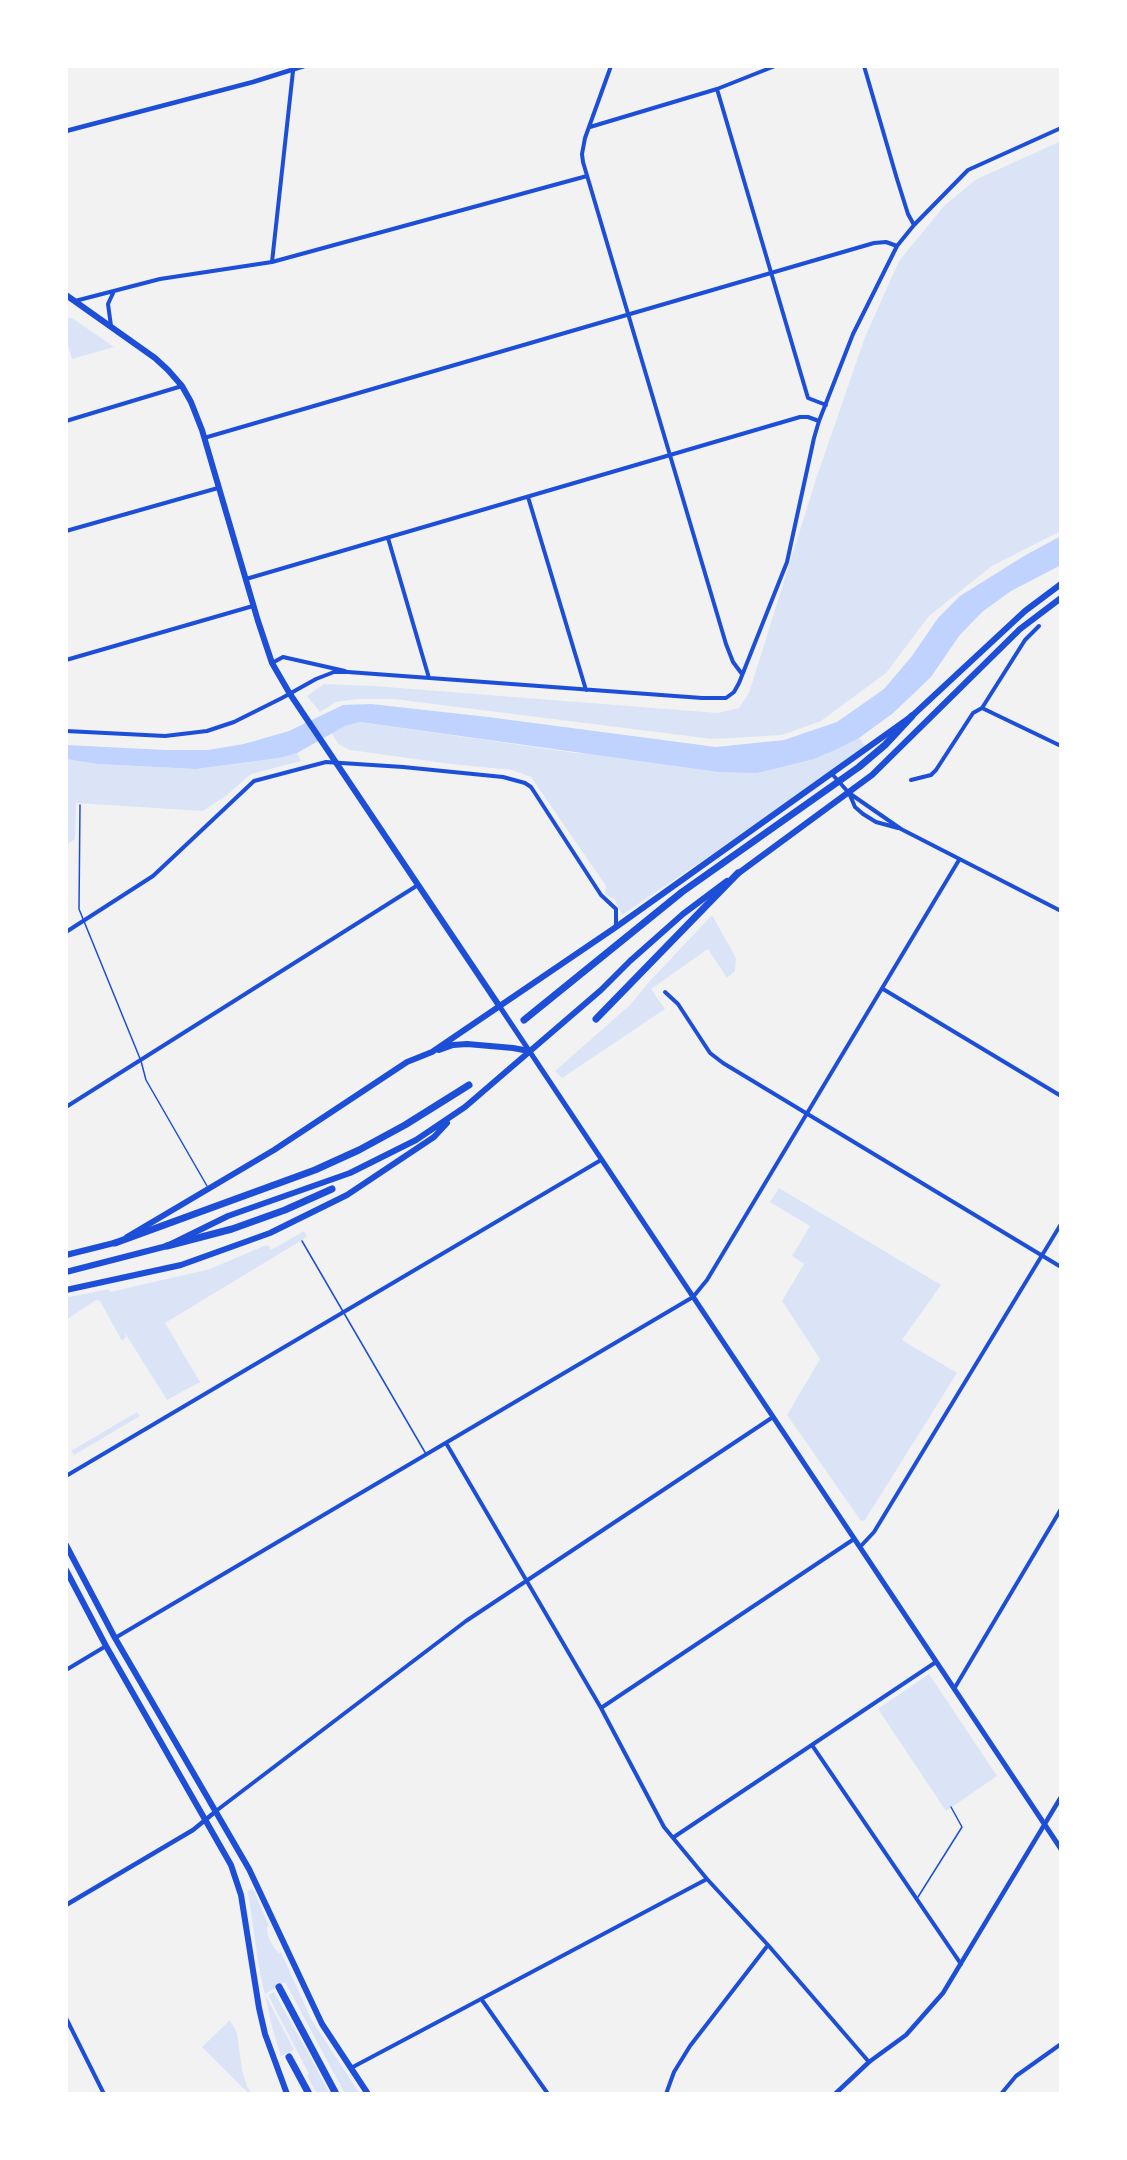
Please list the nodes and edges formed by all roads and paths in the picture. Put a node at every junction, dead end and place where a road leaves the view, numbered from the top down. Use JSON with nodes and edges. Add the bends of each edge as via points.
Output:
{"nodes":[{"id":1,"x":304,"y":66,"type":"edge"},
{"id":2,"x":611,"y":66,"type":"edge"},
{"id":3,"x":775,"y":66,"type":"edge"},
{"id":4,"x":864,"y":66,"type":"edge"},
{"id":5,"x":293,"y":71,"type":"junction"},
{"id":6,"x":717,"y":89,"type":"junction"},
{"id":7,"x":589,"y":127,"type":"junction"},
{"id":8,"x":1061,"y":128,"type":"edge"},
{"id":9,"x":66,"y":131,"type":"edge"},
{"id":10,"x":586,"y":176,"type":"junction"},
{"id":11,"x":914,"y":225,"type":"junction"},
{"id":12,"x":897,"y":246,"type":"junction"},
{"id":13,"x":272,"y":262,"type":"junction"},
{"id":14,"x":772,"y":272,"type":"junction"},
{"id":15,"x":115,"y":290,"type":"junction"},
{"id":16,"x":66,"y":295,"type":"edge"},
{"id":17,"x":75,"y":301,"type":"junction"},
{"id":18,"x":66,"y":304,"type":"edge"},
{"id":19,"x":629,"y":314,"type":"junction"},
{"id":20,"x":111,"y":328,"type":"junction"},
{"id":21,"x":182,"y":386,"type":"junction"},
{"id":22,"x":826,"y":405,"type":"junction"},
{"id":23,"x":66,"y":421,"type":"edge"},
{"id":24,"x":819,"y":421,"type":"junction"},
{"id":25,"x":204,"y":438,"type":"junction"},
{"id":26,"x":670,"y":455,"type":"junction"},
{"id":27,"x":219,"y":488,"type":"junction"},
{"id":28,"x":528,"y":497,"type":"junction"},
{"id":29,"x":66,"y":531,"type":"edge"},
{"id":30,"x":388,"y":538,"type":"junction"},
{"id":31,"x":246,"y":579,"type":"junction"},
{"id":32,"x":1061,"y":584,"type":"edge"},
{"id":33,"x":1061,"y":598,"type":"edge"},
{"id":34,"x":253,"y":606,"type":"junction"},
{"id":35,"x":1039,"y":626,"type":"dead end"},
{"id":36,"x":66,"y":660,"type":"edge"},
{"id":37,"x":272,"y":663,"type":"junction"},
{"id":38,"x":348,"y":672,"type":"junction"},
{"id":39,"x":742,"y":674,"type":"junction"},
{"id":40,"x":429,"y":678,"type":"junction"},
{"id":41,"x":586,"y":690,"type":"junction"},
{"id":42,"x":290,"y":694,"type":"junction"},
{"id":43,"x":982,"y":708,"type":"junction"},
{"id":44,"x":912,"y":716,"type":"junction"},
{"id":45,"x":66,"y":731,"type":"edge"},
{"id":46,"x":1061,"y":746,"type":"edge"},
{"id":47,"x":337,"y":762,"type":"junction"},
{"id":48,"x":832,"y":774,"type":"junction"},
{"id":49,"x":911,"y":780,"type":"dead end"},
{"id":50,"x":839,"y":782,"type":"junction"},
{"id":51,"x":849,"y":793,"type":"junction"},
{"id":52,"x":80,"y":805,"type":"dead end"},
{"id":53,"x":901,"y":829,"type":"junction"},
{"id":54,"x":959,"y":860,"type":"junction"},
{"id":55,"x":738,"y":873,"type":"junction"},
{"id":56,"x":418,"y":885,"type":"junction"},
{"id":57,"x":1061,"y":911,"type":"edge"},
{"id":58,"x":84,"y":921,"type":"junction"},
{"id":59,"x":616,"y":927,"type":"junction"},
{"id":60,"x":66,"y":932,"type":"edge"},
{"id":61,"x":883,"y":988,"type":"junction"},
{"id":62,"x":664,"y":992,"type":"dead end"},
{"id":63,"x":500,"y":1007,"type":"junction"},
{"id":64,"x":596,"y":1019,"type":"dead end"},
{"id":65,"x":524,"y":1020,"type":"dead end"},
{"id":66,"x":529,"y":1051,"type":"junction"},
{"id":67,"x":432,"y":1052,"type":"junction"},
{"id":68,"x":141,"y":1061,"type":"junction"},
{"id":69,"x":469,"y":1085,"type":"dead end"},
{"id":70,"x":1061,"y":1096,"type":"edge"},
{"id":71,"x":66,"y":1107,"type":"edge"},
{"id":72,"x":456,"y":1114,"type":"junction"},
{"id":73,"x":807,"y":1114,"type":"junction"},
{"id":74,"x":601,"y":1160,"type":"junction"},
{"id":75,"x":209,"y":1189,"type":"junction"},
{"id":76,"x":332,"y":1189,"type":"dead end"},
{"id":77,"x":1061,"y":1224,"type":"edge"},
{"id":78,"x":302,"y":1241,"type":"dead end"},
{"id":79,"x":116,"y":1243,"type":"junction"},
{"id":80,"x":167,"y":1246,"type":"junction"},
{"id":81,"x":66,"y":1256,"type":"edge"},
{"id":82,"x":1042,"y":1256,"type":"junction"},
{"id":83,"x":1061,"y":1267,"type":"edge"},
{"id":84,"x":66,"y":1272,"type":"edge"},
{"id":85,"x":66,"y":1290,"type":"edge"},
{"id":86,"x":693,"y":1297,"type":"junction"},
{"id":87,"x":345,"y":1312,"type":"junction"},
{"id":88,"x":773,"y":1417,"type":"junction"},
{"id":89,"x":446,"y":1443,"type":"junction"},
{"id":90,"x":427,"y":1454,"type":"junction"},
{"id":91,"x":66,"y":1476,"type":"edge"},
{"id":92,"x":1061,"y":1509,"type":"edge"},
{"id":93,"x":854,"y":1539,"type":"junction"},
{"id":94,"x":66,"y":1545,"type":"edge"},
{"id":95,"x":860,"y":1547,"type":"junction"},
{"id":96,"x":66,"y":1570,"type":"edge"},
{"id":97,"x":527,"y":1579,"type":"junction"},
{"id":98,"x":115,"y":1638,"type":"junction"},
{"id":99,"x":106,"y":1646,"type":"junction"},
{"id":100,"x":936,"y":1662,"type":"junction"},
{"id":101,"x":66,"y":1670,"type":"edge"},
{"id":102,"x":953,"y":1689,"type":"junction"},
{"id":103,"x":601,"y":1708,"type":"junction"},
{"id":104,"x":812,"y":1745,"type":"junction"},
{"id":105,"x":1061,"y":1797,"type":"edge"},
{"id":106,"x":951,"y":1807,"type":"dead end"},
{"id":107,"x":215,"y":1812,"type":"junction"},
{"id":108,"x":206,"y":1819,"type":"junction"},
{"id":109,"x":1045,"y":1825,"type":"junction"},
{"id":110,"x":674,"y":1837,"type":"junction"},
{"id":111,"x":1061,"y":1849,"type":"edge"},
{"id":112,"x":707,"y":1879,"type":"junction"},
{"id":113,"x":917,"y":1898,"type":"junction"},
{"id":114,"x":66,"y":1905,"type":"edge"},
{"id":115,"x":768,"y":1945,"type":"junction"},
{"id":116,"x":961,"y":1964,"type":"junction"},
{"id":117,"x":279,"y":1987,"type":"dead end"},
{"id":118,"x":482,"y":2000,"type":"junction"},
{"id":119,"x":66,"y":2018,"type":"edge"},
{"id":120,"x":1061,"y":2044,"type":"edge"},
{"id":121,"x":289,"y":2057,"type":"dead end"},
{"id":122,"x":869,"y":2062,"type":"junction"},
{"id":123,"x":351,"y":2068,"type":"junction"},
{"id":124,"x":284,"y":2092,"type":"edge"},
{"id":125,"x":104,"y":2094,"type":"edge"},
{"id":126,"x":309,"y":2094,"type":"edge"},
{"id":127,"x":336,"y":2094,"type":"edge"},
{"id":128,"x":368,"y":2094,"type":"edge"},
{"id":129,"x":548,"y":2094,"type":"edge"},
{"id":130,"x":666,"y":2094,"type":"edge"},
{"id":131,"x":835,"y":2094,"type":"edge"},
{"id":132,"x":1001,"y":2094,"type":"edge"}],
"edges":[{"from":1,"to":5,"type":"street"},
{"from":2,"to":7,"type":"street"},
{"from":3,"to":6,"type":"street"},
{"from":4,"to":11,"type":"street"},
{"from":5,"to":9,"type":"street"},
{"from":5,"to":13,"type":"street"},
{"from":6,"to":7,"type":"street"},
{"from":6,"to":14,"type":"street"},
{"from":7,"to":10,"type":"street","via":[[582,154]]},
{"from":8,"to":11,"type":"street","via":[[968,170]]},
{"from":10,"to":13,"type":"street"},
{"from":10,"to":19,"type":"street"},
{"from":11,"to":12,"type":"street"},
{"from":12,"to":14,"type":"street","via":[[874,243]]},
{"from":12,"to":22,"type":"street","via":[[853,334]]},
{"from":13,"to":15,"type":"street"},
{"from":14,"to":19,"type":"street"},
{"from":14,"to":22,"type":"street","via":[[808,398]]},
{"from":15,"to":17,"type":"street"},
{"from":15,"to":20,"type":"street","via":[[108,304]]},
{"from":16,"to":17,"type":"main road"},
{"from":17,"to":18,"type":"main road"},
{"from":17,"to":20,"type":"main road"},
{"from":19,"to":25,"type":"street"},
{"from":19,"to":26,"type":"street"},
{"from":20,"to":21,"type":"main road","via":[[154,358]]},
{"from":21,"to":23,"type":"street"},
{"from":21,"to":25,"type":"main road"},
{"from":22,"to":24,"type":"street"},
{"from":24,"to":26,"type":"street","via":[[800,417]]},
{"from":24,"to":39,"type":"street","via":[[787,562]]},
{"from":25,"to":27,"type":"main road"},
{"from":26,"to":28,"type":"street"},
{"from":26,"to":39,"type":"street","via":[[726,644]]},
{"from":27,"to":29,"type":"street"},
{"from":27,"to":31,"type":"main road"},
{"from":28,"to":30,"type":"street"},
{"from":28,"to":41,"type":"street"},
{"from":30,"to":31,"type":"street"},
{"from":30,"to":40,"type":"street"},
{"from":31,"to":34,"type":"main road"},
{"from":32,"to":44,"type":"main road","via":[[1024,611]]},
{"from":33,"to":51,"type":"main road","via":[[1020,629]]},
{"from":34,"to":36,"type":"street"},
{"from":34,"to":37,"type":"main road"},
{"from":35,"to":43,"type":"street","via":[[1025,640]]},
{"from":37,"to":38,"type":"street","via":[[283,657]]},
{"from":37,"to":42,"type":"main road"},
{"from":38,"to":40,"type":"street"},
{"from":38,"to":42,"type":"street","via":[[325,675]]},
{"from":39,"to":41,"type":"street","via":[[734,692],[718,699]]},
{"from":40,"to":41,"type":"street"},
{"from":42,"to":45,"type":"street","via":[[207,731],[165,736]]},
{"from":42,"to":47,"type":"main road"},
{"from":43,"to":46,"type":"street"},
{"from":43,"to":49,"type":"street","via":[[974,713],[931,776]]},
{"from":44,"to":48,"type":"main road"},
{"from":44,"to":50,"type":"highway","via":[[885,746]]},
{"from":47,"to":56,"type":"main road"},
{"from":47,"to":58,"type":"street","via":[[322,762],[254,781],[153,876]]},
{"from":47,"to":59,"type":"street","via":[[503,777],[525,783],[598,891],[616,909]]},
{"from":48,"to":50,"type":"street"},
{"from":48,"to":59,"type":"main road"},
{"from":50,"to":51,"type":"street"},
{"from":50,"to":65,"type":"highway","via":[[682,892]]},
{"from":51,"to":53,"type":"street"},
{"from":51,"to":53,"type":"street","via":[[855,807],[866,817]]},
{"from":51,"to":55,"type":"main road"},
{"from":52,"to":58,"type":"lane","via":[[79,909]]},
{"from":53,"to":54,"type":"street"},
{"from":54,"to":57,"type":"street"},
{"from":54,"to":61,"type":"street"},
{"from":55,"to":64,"type":"highway"},
{"from":55,"to":66,"type":"main road","via":[[683,914]]},
{"from":56,"to":63,"type":"main road"},
{"from":56,"to":68,"type":"street"},
{"from":58,"to":60,"type":"street"},
{"from":58,"to":68,"type":"lane"},
{"from":59,"to":63,"type":"main road"},
{"from":61,"to":70,"type":"street"},
{"from":61,"to":73,"type":"street"},
{"from":62,"to":73,"type":"street","via":[[678,1004],[710,1053]]},
{"from":63,"to":66,"type":"main road"},
{"from":63,"to":67,"type":"main road"},
{"from":66,"to":67,"type":"main road","via":[[467,1044]]},
{"from":66,"to":72,"type":"main road"},
{"from":66,"to":74,"type":"main road"},
{"from":67,"to":75,"type":"main road","via":[[407,1062]]},
{"from":68,"to":71,"type":"street"},
{"from":68,"to":75,"type":"lane","via":[[146,1080]]},
{"from":69,"to":79,"type":"highway","via":[[405,1125],[315,1170]]},
{"from":72,"to":80,"type":"main road","via":[[370,1164],[228,1216]]},
{"from":72,"to":85,"type":"main road","via":[[434,1137],[347,1195],[270,1233],[181,1265]]},
{"from":73,"to":82,"type":"street"},
{"from":73,"to":86,"type":"street"},
{"from":74,"to":86,"type":"main road"},
{"from":74,"to":87,"type":"street"},
{"from":75,"to":79,"type":"main road"},
{"from":76,"to":80,"type":"highway","via":[[232,1229]]},
{"from":77,"to":82,"type":"street"},
{"from":78,"to":87,"type":"lane"},
{"from":79,"to":81,"type":"main road"},
{"from":80,"to":84,"type":"main road"},
{"from":82,"to":83,"type":"street"},
{"from":82,"to":95,"type":"street","via":[[874,1532]]},
{"from":86,"to":88,"type":"main road"},
{"from":86,"to":89,"type":"street"},
{"from":87,"to":90,"type":"lane"},
{"from":87,"to":91,"type":"street"},
{"from":88,"to":93,"type":"main road"},
{"from":88,"to":97,"type":"street"},
{"from":89,"to":90,"type":"street"},
{"from":89,"to":97,"type":"street"},
{"from":90,"to":98,"type":"street"},
{"from":92,"to":102,"type":"street"},
{"from":93,"to":95,"type":"main road"},
{"from":93,"to":103,"type":"street"},
{"from":94,"to":98,"type":"main road"},
{"from":95,"to":100,"type":"main road"},
{"from":96,"to":99,"type":"main road"},
{"from":97,"to":103,"type":"street"},
{"from":97,"to":107,"type":"street"},
{"from":98,"to":107,"type":"main road"},
{"from":99,"to":101,"type":"street"},
{"from":99,"to":108,"type":"main road"},
{"from":100,"to":102,"type":"main road"},
{"from":100,"to":104,"type":"street"},
{"from":102,"to":109,"type":"main road"},
{"from":103,"to":110,"type":"street","via":[[664,1827]]},
{"from":104,"to":110,"type":"street"},
{"from":104,"to":113,"type":"street"},
{"from":105,"to":109,"type":"street"},
{"from":106,"to":113,"type":"lane","via":[[962,1827]]},
{"from":107,"to":108,"type":"street"},
{"from":107,"to":123,"type":"main road","via":[[264,1898],[322,2024]]},
{"from":108,"to":114,"type":"street"},
{"from":108,"to":124,"type":"main road","via":[[239,1887],[255,1993]]},
{"from":109,"to":111,"type":"main road"},
{"from":109,"to":116,"type":"street"},
{"from":110,"to":112,"type":"street"},
{"from":112,"to":115,"type":"street"},
{"from":112,"to":118,"type":"street"},
{"from":113,"to":116,"type":"street"},
{"from":115,"to":122,"type":"street"},
{"from":115,"to":130,"type":"street","via":[[690,2046]]},
{"from":116,"to":122,"type":"street","via":[[917,2024]]},
{"from":117,"to":127,"type":"highway"},
{"from":118,"to":123,"type":"street"},
{"from":118,"to":129,"type":"street"},
{"from":119,"to":125,"type":"street"},
{"from":120,"to":132,"type":"street","via":[[1016,2076]]},
{"from":121,"to":126,"type":"highway"},
{"from":122,"to":131,"type":"street"},
{"from":123,"to":128,"type":"main road"}]}
